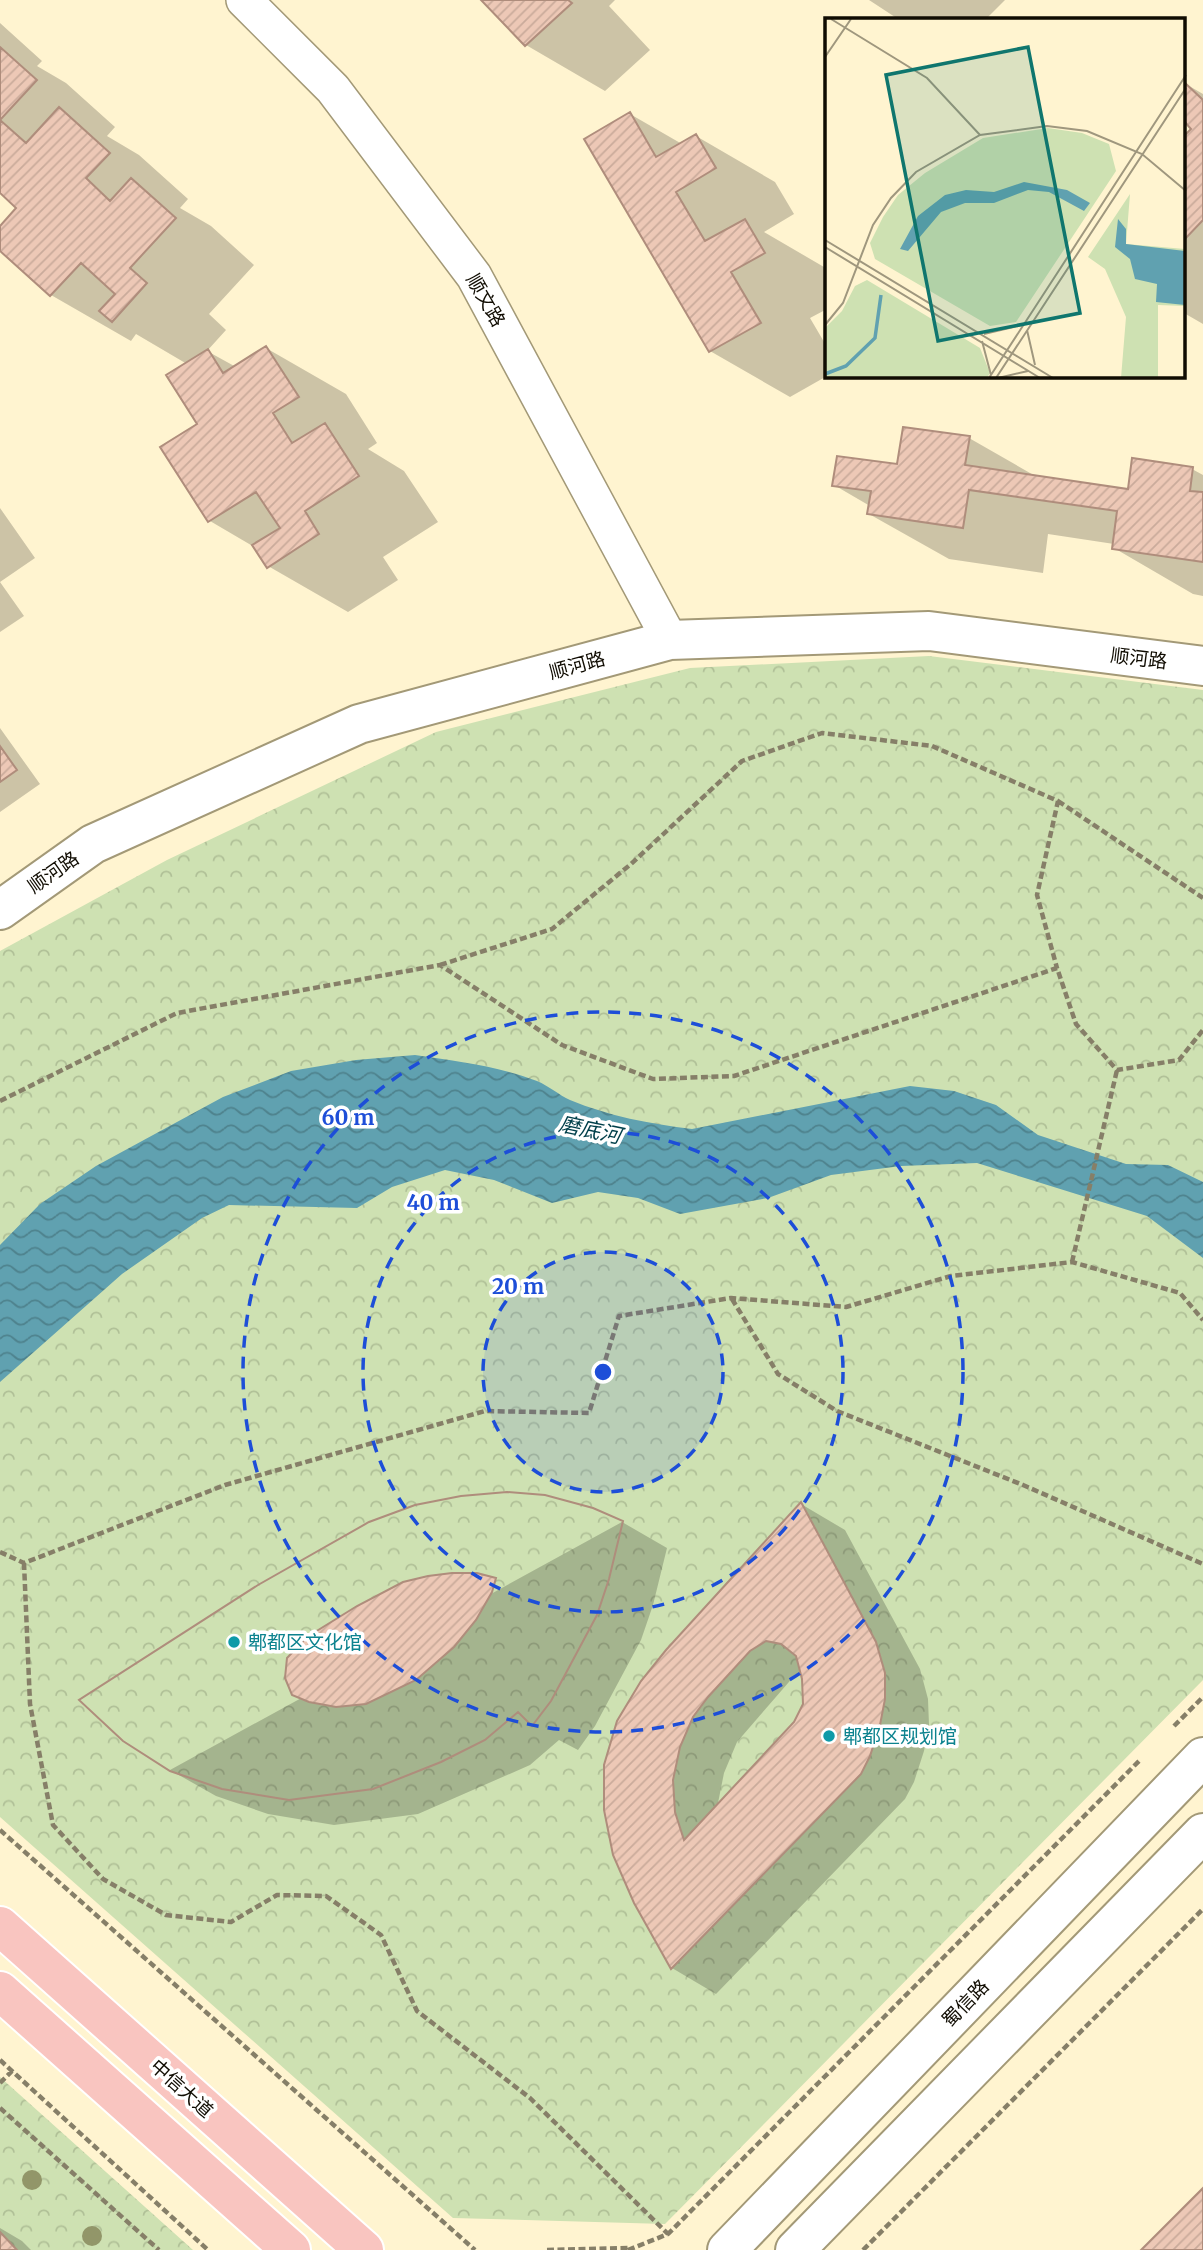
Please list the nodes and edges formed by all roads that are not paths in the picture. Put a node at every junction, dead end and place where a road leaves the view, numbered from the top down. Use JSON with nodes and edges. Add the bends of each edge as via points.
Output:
{"nodes":[{"id":1,"x":244,"y":0,"type":"edge"},
{"id":2,"x":670,"y":640,"type":"junction"},
{"id":3,"x":1203,"y":666,"type":"edge"},
{"id":4,"x":0,"y":910,"type":"edge"},
{"id":5,"x":1203,"y":1757,"type":"edge"},
{"id":6,"x":1203,"y":1833,"type":"edge"},
{"id":7,"x":0,"y":1926,"type":"edge"},
{"id":8,"x":0,"y":1991,"type":"edge"},
{"id":9,"x":290,"y":2250,"type":"edge"},
{"id":10,"x":364,"y":2250,"type":"edge"},
{"id":11,"x":727,"y":2250,"type":"edge"},
{"id":12,"x":795,"y":2250,"type":"edge"}],
"edges":[{"from":1,"to":2,"type":"street","name":"顺文路","via":[[333,89],[474,276]]},
{"from":2,"to":3,"type":"main road","name":"顺河路","via":[[929,631]]},
{"from":2,"to":4,"type":"main road","name":"顺河路","via":[[359,724],[93,844]]},
{"from":5,"to":11,"type":"main road","name":"蜀信路"},
{"from":6,"to":12,"type":"main road"},
{"from":7,"to":10,"type":"main road","name":"中信大道"},
{"from":8,"to":9,"type":"main road"}]}
